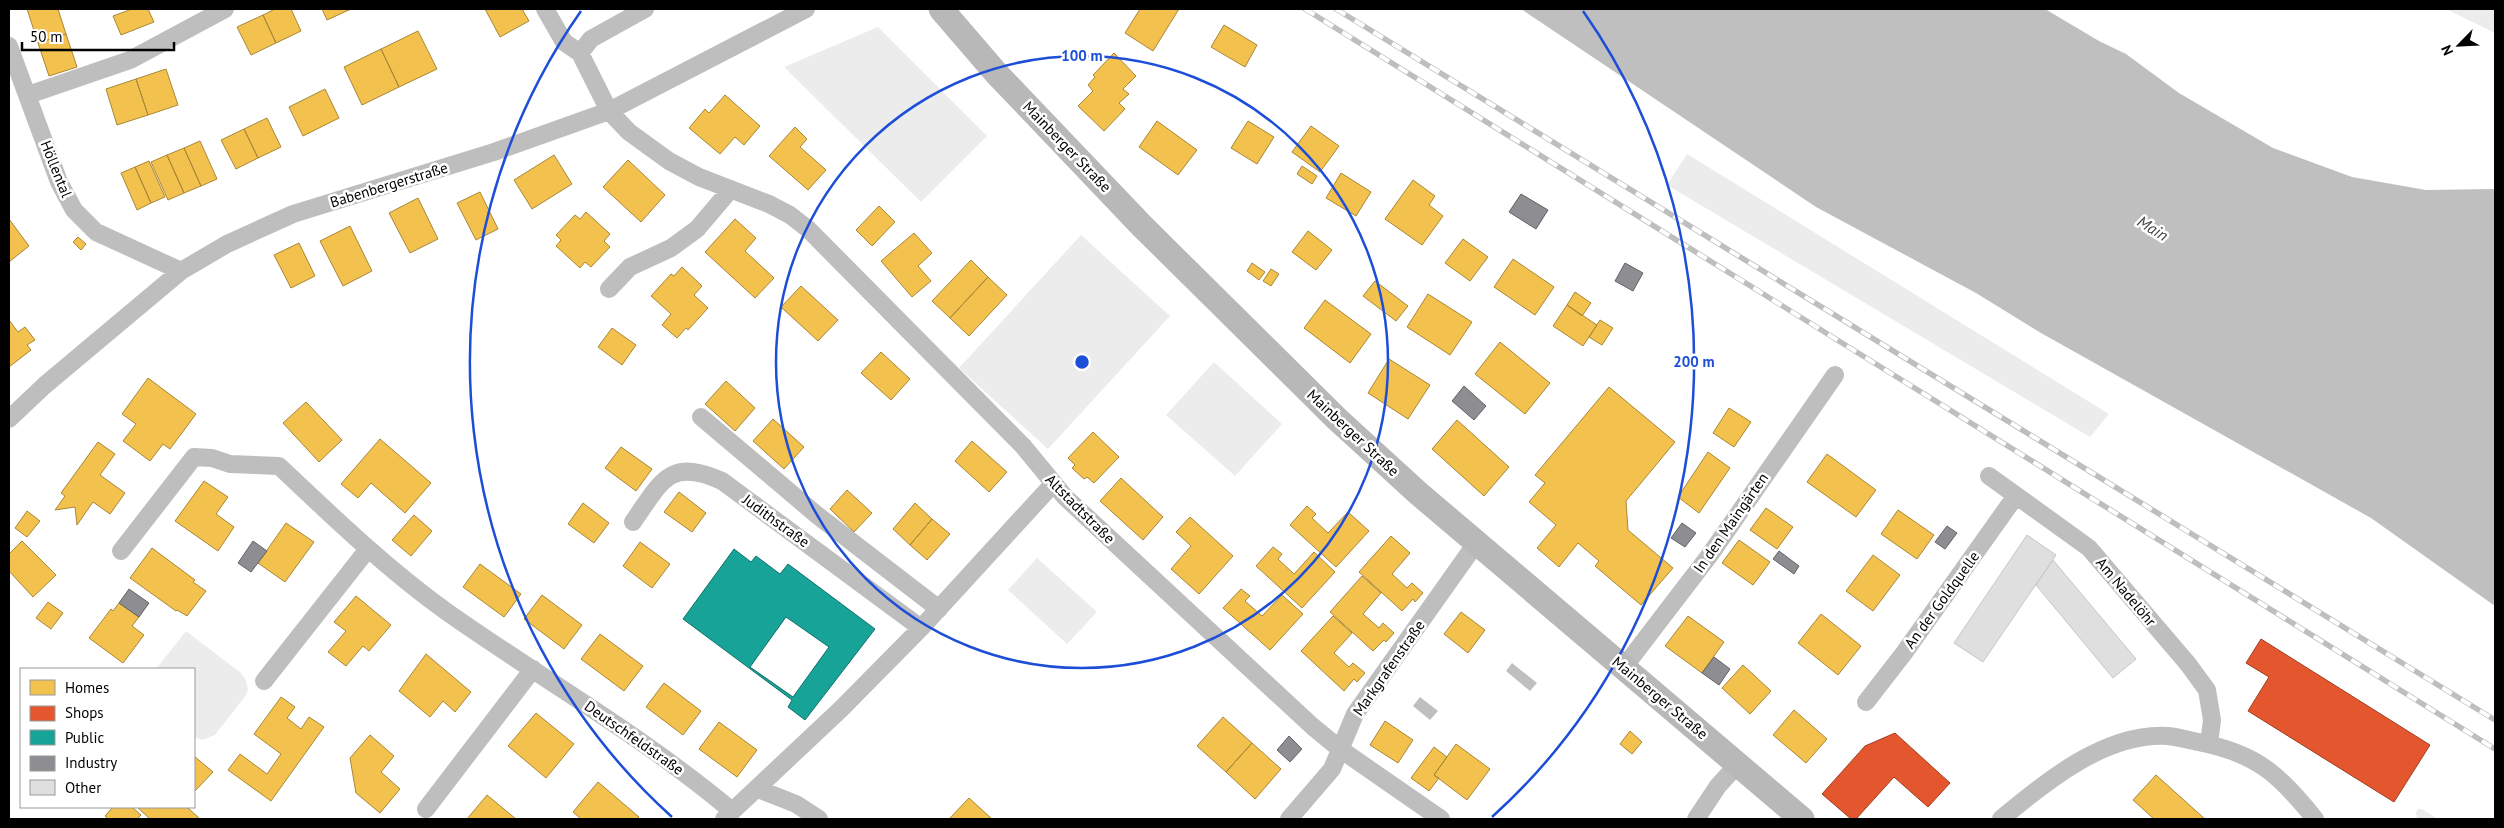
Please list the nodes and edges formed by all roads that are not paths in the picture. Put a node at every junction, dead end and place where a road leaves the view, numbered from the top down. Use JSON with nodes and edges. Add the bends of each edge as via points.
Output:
{"nodes":[{"id":1,"x":225,"y":9,"type":"edge"},
{"id":2,"x":545,"y":9,"type":"edge"},
{"id":3,"x":645,"y":9,"type":"edge"},
{"id":4,"x":806,"y":9,"type":"edge"},
{"id":5,"x":941,"y":9,"type":"edge"},
{"id":6,"x":9,"y":46,"type":"edge"},
{"id":7,"x":580,"y":53,"type":"junction"},
{"id":8,"x":28,"y":95,"type":"junction"},
{"id":9,"x":609,"y":111,"type":"junction"},
{"id":10,"x":731,"y":189,"type":"junction"},
{"id":11,"x":181,"y":271,"type":"junction"},
{"id":12,"x":609,"y":289,"type":"dead end"},
{"id":13,"x":1834,"y":375,"type":"dead end"},
{"id":14,"x":11,"y":411,"type":"edge"},
{"id":15,"x":701,"y":417,"type":"dead end"},
{"id":16,"x":1989,"y":476,"type":"dead end"},
{"id":17,"x":1053,"y":484,"type":"junction"},
{"id":18,"x":2015,"y":497,"type":"junction"},
{"id":19,"x":633,"y":522,"type":"dead end"},
{"id":20,"x":1476,"y":542,"type":"junction"},
{"id":21,"x":368,"y":549,"type":"junction"},
{"id":22,"x":121,"y":551,"type":"dead end"},
{"id":23,"x":939,"y":609,"type":"junction"},
{"id":24,"x":921,"y":628,"type":"junction"},
{"id":25,"x":1624,"y":667,"type":"junction"},
{"id":26,"x":533,"y":669,"type":"junction"},
{"id":27,"x":264,"y":681,"type":"dead end"},
{"id":28,"x":1866,"y":702,"type":"dead end"},
{"id":29,"x":2209,"y":744,"type":"junction"},
{"id":30,"x":1340,"y":749,"type":"junction"},
{"id":31,"x":1738,"y":764,"type":"junction"},
{"id":32,"x":758,"y":789,"type":"junction"},
{"id":33,"x":426,"y":809,"type":"dead end"},
{"id":34,"x":728,"y":815,"type":"edge"},
{"id":35,"x":819,"y":819,"type":"edge"},
{"id":36,"x":1289,"y":819,"type":"edge"},
{"id":37,"x":1441,"y":819,"type":"edge"},
{"id":38,"x":1696,"y":819,"type":"edge"},
{"id":39,"x":1802,"y":819,"type":"edge"},
{"id":40,"x":2001,"y":819,"type":"edge"},
{"id":41,"x":2314,"y":819,"type":"edge"}],
"edges":[{"from":1,"to":8,"type":"street","via":[[130,60]]},
{"from":2,"to":7,"type":"street","name":"Altstadtstraße","via":[[564,42]]},
{"from":3,"to":7,"type":"street","via":[[591,39]]},
{"from":4,"to":9,"type":"street","name":"Babenbergerstraße"},
{"from":5,"to":20,"type":"main road","name":"Mainberger Straße","via":[[997,74],[1248,333],[1372,452]]},
{"from":6,"to":8,"type":"street","name":"Höllental"},
{"from":7,"to":9,"type":"street","name":"Altstadtstraße"},
{"from":8,"to":11,"type":"street","name":"Höllental","via":[[59,182],[74,210],[96,232]]},
{"from":9,"to":10,"type":"street","name":"Altstadtstraße","via":[[629,132],[669,161]]},
{"from":9,"to":11,"type":"street","name":"Babenbergerstraße","via":[[494,152],[293,214],[227,244]]},
{"from":10,"to":12,"type":"street","via":[[697,229],[671,248],[630,267]]},
{"from":10,"to":17,"type":"street","name":"Altstadtstraße","via":[[776,208],[808,229],[1023,446]]},
{"from":11,"to":14,"type":"street","name":"Babenbergerstraße"},
{"from":13,"to":25,"type":"street","name":"In den Maingärten","via":[[1708,556]]},
{"from":15,"to":23,"type":"street","name":"Judithstraße","via":[[817,515]]},
{"from":16,"to":18,"type":"street","name":"Am Nadelöhr"},
{"from":17,"to":23,"type":"street"},
{"from":17,"to":30,"type":"street","name":"Altstadtstraße"},
{"from":18,"to":28,"type":"street","name":"An der Goldquelle"},
{"from":18,"to":29,"type":"street","name":"Am Nadelöhr","via":[[2089,548],[2188,664],[2207,690],[2212,720]]},
{"from":19,"to":24,"type":"street","name":"Judithstraße","via":[[664,479],[686,471],[701,472],[722,481]]},
{"from":20,"to":25,"type":"main road","name":"Mainberger Straße"},
{"from":20,"to":30,"type":"street","name":"Markgrafenstraße","via":[[1355,714]]},
{"from":21,"to":22,"type":"street","name":"Deutschfeldstraße","via":[[279,466],[230,464],[194,457]]},
{"from":21,"to":26,"type":"street","name":"Deutschfeldstraße","via":[[446,612]]},
{"from":21,"to":27,"type":"street"},
{"from":23,"to":24,"type":"street"},
{"from":24,"to":32,"type":"street"},
{"from":25,"to":31,"type":"main road","name":"Mainberger Straße"},
{"from":26,"to":33,"type":"street"},
{"from":26,"to":34,"type":"street","name":"Deutschfeldstraße","via":[[653,748]]},
{"from":29,"to":40,"type":"street","via":[[2168,736],[2145,737],[2116,745],[2076,763]]},
{"from":29,"to":41,"type":"street","via":[[2252,758],[2292,790]]},
{"from":30,"to":36,"type":"street","name":"Markgrafenstraße","via":[[1332,769]]},
{"from":30,"to":37,"type":"street","name":"Altstadtstraße"},
{"from":31,"to":38,"type":"street","via":[[1718,786]]},
{"from":31,"to":39,"type":"main road","name":"Mainberger Straße"},
{"from":32,"to":34,"type":"street"},
{"from":32,"to":35,"type":"street","via":[[796,804]]}]}
